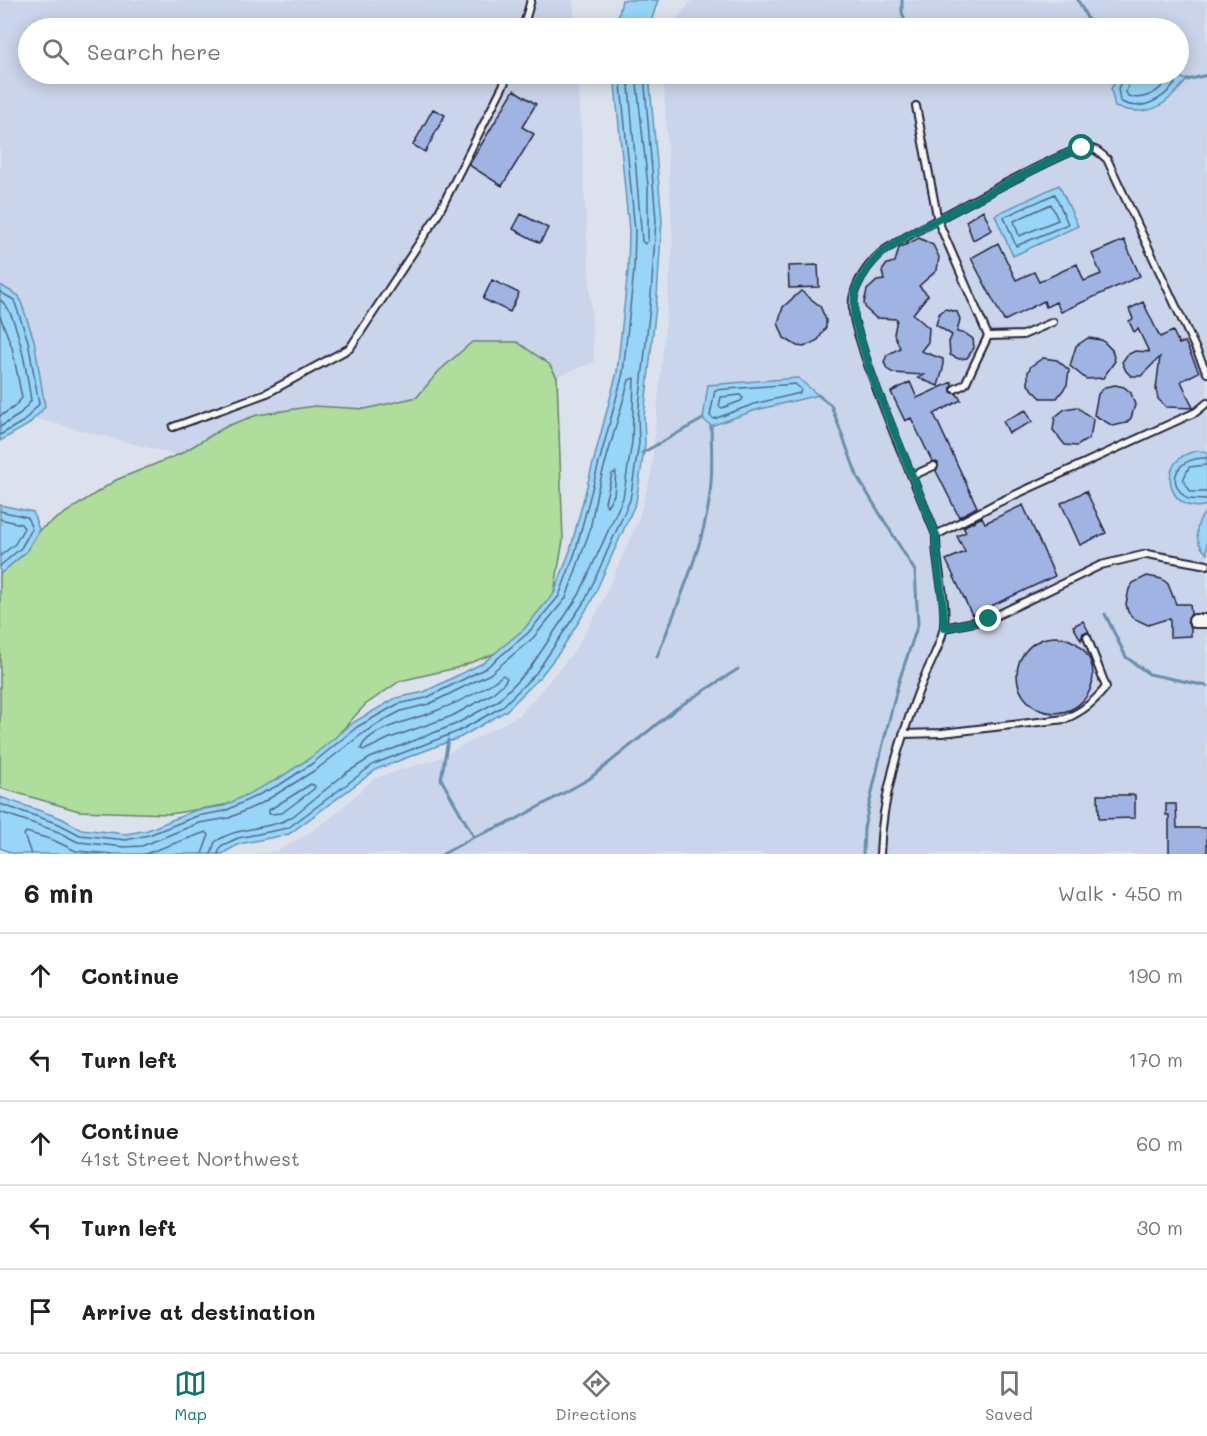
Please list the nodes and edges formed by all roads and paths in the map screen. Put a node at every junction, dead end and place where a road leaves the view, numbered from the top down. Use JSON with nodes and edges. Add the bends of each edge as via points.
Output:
{"nodes":[{"id":1,"x":531,"y":0,"type":"edge"},
{"id":2,"x":526,"y":18,"type":"edge"},
{"id":3,"x":504,"y":84,"type":"edge"},
{"id":4,"x":916,"y":106,"type":"dead end"},
{"id":5,"x":938,"y":221,"type":"junction"},
{"id":6,"x":1053,"y":322,"type":"dead end"},
{"id":7,"x":988,"y":336,"type":"junction"},
{"id":8,"x":1207,"y":373,"type":"edge"},
{"id":9,"x":955,"y":389,"type":"dead end"},
{"id":10,"x":1207,"y":403,"type":"edge"},
{"id":11,"x":173,"y":427,"type":"dead end"},
{"id":12,"x":934,"y":466,"type":"dead end"},
{"id":13,"x":912,"y":476,"type":"junction"},
{"id":14,"x":936,"y":535,"type":"junction"},
{"id":15,"x":1207,"y":566,"type":"edge"},
{"id":16,"x":944,"y":628,"type":"junction"},
{"id":17,"x":1087,"y":638,"type":"dead end"},
{"id":18,"x":903,"y":734,"type":"junction"},
{"id":19,"x":880,"y":854,"type":"edge"}],
"edges":[{"from":1,"to":2,"type":"lane"},
{"from":3,"to":11,"type":"lane","via":[[437,216],[350,348],[267,393]]},
{"from":4,"to":5,"type":"lane"},
{"from":5,"to":7,"type":"lane"},
{"from":5,"to":8,"type":"lane","via":[[1054,159],[1082,148],[1096,149],[1107,159]]},
{"from":5,"to":13,"type":"lane","via":[[881,253],[867,269],[853,300],[854,318],[873,379]]},
{"from":6,"to":7,"type":"lane","via":[[1023,335]]},
{"from":7,"to":9,"type":"lane","via":[[965,384]]},
{"from":10,"to":14,"type":"lane","via":[[1196,412]]},
{"from":12,"to":13,"type":"lane"},
{"from":13,"to":14,"type":"lane"},
{"from":14,"to":16,"type":"lane","via":[[945,603]]},
{"from":15,"to":16,"type":"lane","via":[[1147,554],[1101,565],[989,619]]},
{"from":16,"to":18,"type":"lane"},
{"from":17,"to":18,"type":"lane","via":[[1106,687],[1093,703],[1076,714],[1065,719]]},
{"from":18,"to":19,"type":"lane","via":[[885,806]]}]}
